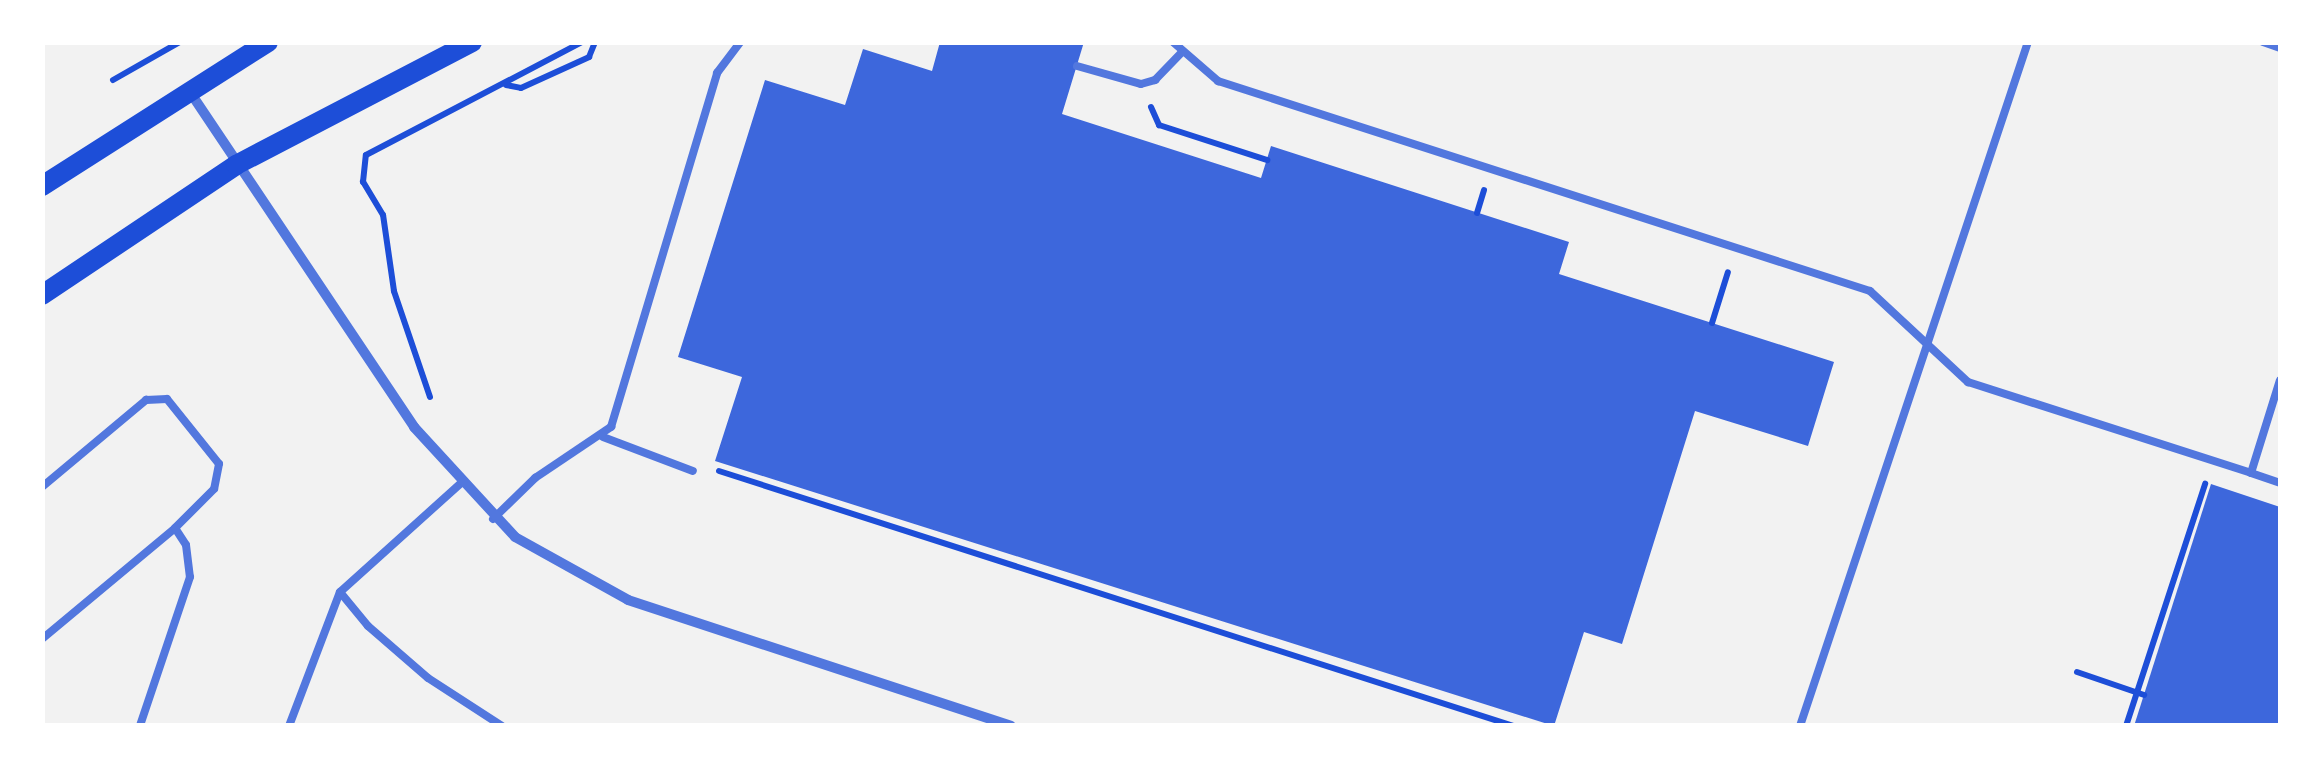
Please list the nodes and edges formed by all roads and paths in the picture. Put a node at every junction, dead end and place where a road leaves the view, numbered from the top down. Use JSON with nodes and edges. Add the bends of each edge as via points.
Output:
{"nodes":[{"id":1,"x":180,"y":42,"type":"edge"},
{"id":2,"x":268,"y":42,"type":"edge"},
{"id":3,"x":472,"y":42,"type":"edge"},
{"id":4,"x":582,"y":42,"type":"edge"},
{"id":5,"x":596,"y":42,"type":"edge"},
{"id":6,"x":740,"y":42,"type":"edge"},
{"id":7,"x":1173,"y":42,"type":"edge"},
{"id":8,"x":2028,"y":42,"type":"edge"},
{"id":9,"x":2263,"y":42,"type":"edge"},
{"id":10,"x":2280,"y":48,"type":"edge"},
{"id":11,"x":1183,"y":51,"type":"junction"},
{"id":12,"x":1077,"y":66,"type":"dead end"},
{"id":13,"x":113,"y":80,"type":"dead end"},
{"id":14,"x":504,"y":85,"type":"junction"},
{"id":15,"x":187,"y":88,"type":"junction"},
{"id":16,"x":1159,"y":125,"type":"dead end"},
{"id":17,"x":1267,"y":160,"type":"dead end"},
{"id":18,"x":236,"y":165,"type":"junction"},
{"id":19,"x":42,"y":186,"type":"edge"},
{"id":20,"x":1483,"y":192,"type":"dead end"},
{"id":21,"x":1477,"y":213,"type":"dead end"},
{"id":22,"x":1726,"y":279,"type":"dead end"},
{"id":23,"x":42,"y":295,"type":"edge"},
{"id":24,"x":1712,"y":323,"type":"dead end"},
{"id":25,"x":1926,"y":347,"type":"junction"},
{"id":26,"x":2280,"y":380,"type":"edge"},
{"id":27,"x":436,"y":414,"type":"dead end"},
{"id":28,"x":603,"y":437,"type":"junction"},
{"id":29,"x":698,"y":468,"type":"joint"},
{"id":30,"x":2250,"y":473,"type":"junction"},
{"id":31,"x":2280,"y":483,"type":"edge"},
{"id":32,"x":460,"y":484,"type":"junction"},
{"id":33,"x":2205,"y":484,"type":"dead end"},
{"id":34,"x":42,"y":487,"type":"edge"},
{"id":35,"x":493,"y":519,"type":"junction"},
{"id":36,"x":175,"y":528,"type":"junction"},
{"id":37,"x":340,"y":592,"type":"junction"},
{"id":38,"x":42,"y":639,"type":"edge"},
{"id":39,"x":2077,"y":672,"type":"dead end"},
{"id":40,"x":2140,"y":694,"type":"junction"},
{"id":41,"x":973,"y":720,"type":"edge"},
{"id":42,"x":140,"y":726,"type":"edge"},
{"id":43,"x":289,"y":726,"type":"edge"},
{"id":44,"x":502,"y":726,"type":"edge"},
{"id":45,"x":1011,"y":726,"type":"edge"},
{"id":46,"x":1513,"y":726,"type":"edge"},
{"id":47,"x":1800,"y":726,"type":"edge"},
{"id":48,"x":2126,"y":726,"type":"edge"}],
"edges":[{"from":1,"to":13,"type":"path"},
{"from":2,"to":15,"type":"main road"},
{"from":3,"to":18,"type":"main road"},
{"from":4,"to":14,"type":"path"},
{"from":5,"to":14,"type":"path","via":[[589,57],[522,88]]},
{"from":6,"to":28,"type":"lane","via":[[718,72],[618,409]]},
{"from":7,"to":11,"type":"lane"},
{"from":8,"to":25,"type":"lane"},
{"from":9,"to":10,"type":"lane"},
{"from":11,"to":12,"type":"lane","via":[[1155,80],[1141,84]]},
{"from":11,"to":25,"type":"lane","via":[[1218,81],[1870,291]]},
{"from":14,"to":27,"type":"path","via":[[366,155],[364,182],[383,215],[394,291]]},
{"from":15,"to":18,"type":"street"},
{"from":15,"to":19,"type":"main road"},
{"from":16,"to":17,"type":"path"},
{"from":18,"to":23,"type":"main road"},
{"from":18,"to":32,"type":"street"},
{"from":20,"to":21,"type":"path"},
{"from":22,"to":24,"type":"path"},
{"from":25,"to":30,"type":"lane","via":[[1968,382]]},
{"from":25,"to":47,"type":"lane"},
{"from":26,"to":30,"type":"lane"},
{"from":28,"to":29,"type":"lane"},
{"from":28,"to":35,"type":"lane","via":[[535,478]]},
{"from":29,"to":46,"type":"path"},
{"from":30,"to":31,"type":"lane"},
{"from":32,"to":35,"type":"street"},
{"from":32,"to":37,"type":"lane"},
{"from":33,"to":40,"type":"path"},
{"from":34,"to":36,"type":"lane","via":[[146,400],[167,398],[219,464],[214,489]]},
{"from":35,"to":41,"type":"street","via":[[612,594]]},
{"from":36,"to":38,"type":"lane"},
{"from":36,"to":42,"type":"lane","via":[[186,544],[190,578]]},
{"from":37,"to":43,"type":"lane"},
{"from":37,"to":44,"type":"lane","via":[[428,678]]},
{"from":39,"to":40,"type":"path"},
{"from":40,"to":48,"type":"path"},
{"from":41,"to":45,"type":"street"}]}
